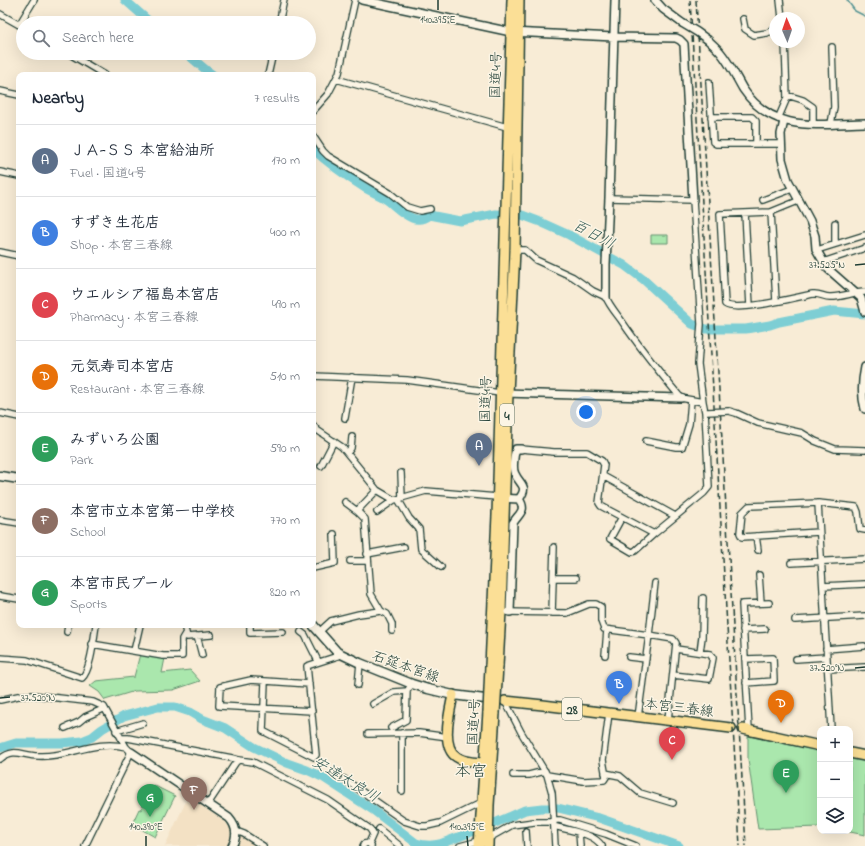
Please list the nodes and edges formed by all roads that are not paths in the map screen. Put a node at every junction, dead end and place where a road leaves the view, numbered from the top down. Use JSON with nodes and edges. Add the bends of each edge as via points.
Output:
{"nodes":[{"id":1,"x":34,"y":0,"type":"edge"},
{"id":2,"x":284,"y":0,"type":"edge"},
{"id":3,"x":355,"y":0,"type":"edge"},
{"id":4,"x":362,"y":0,"type":"edge"},
{"id":5,"x":512,"y":0,"type":"edge"},
{"id":6,"x":519,"y":0,"type":"edge"},
{"id":7,"x":615,"y":0,"type":"edge"},
{"id":8,"x":655,"y":0,"type":"edge"},
{"id":9,"x":780,"y":0,"type":"edge"},
{"id":10,"x":781,"y":12,"type":"edge"},
{"id":11,"x":0,"y":14,"type":"edge"},
{"id":12,"x":26,"y":16,"type":"edge"},
{"id":13,"x":281,"y":16,"type":"edge"},
{"id":14,"x":743,"y":19,"type":"dead end"},
{"id":15,"x":16,"y":23,"type":"edge"},
{"id":16,"x":515,"y":32,"type":"junction"},
{"id":17,"x":769,"y":32,"type":"edge"},
{"id":18,"x":614,"y":37,"type":"junction"},
{"id":19,"x":832,"y":47,"type":"dead end"},
{"id":20,"x":785,"y":48,"type":"edge"},
{"id":21,"x":80,"y":60,"type":"edge"},
{"id":22,"x":271,"y":60,"type":"edge"},
{"id":23,"x":100,"y":72,"type":"edge"},
{"id":24,"x":269,"y":72,"type":"edge"},
{"id":25,"x":336,"y":79,"type":"junction"},
{"id":26,"x":709,"y":82,"type":"dead end"},
{"id":27,"x":0,"y":91,"type":"edge"},
{"id":28,"x":16,"y":94,"type":"edge"},
{"id":29,"x":787,"y":95,"type":"junction"},
{"id":30,"x":316,"y":108,"type":"edge"},
{"id":31,"x":711,"y":117,"type":"junction"},
{"id":32,"x":781,"y":120,"type":"junction"},
{"id":33,"x":865,"y":123,"type":"edge"},
{"id":34,"x":813,"y":124,"type":"junction"},
{"id":35,"x":831,"y":124,"type":"junction"},
{"id":36,"x":507,"y":127,"type":"junction"},
{"id":37,"x":316,"y":140,"type":"edge"},
{"id":38,"x":756,"y":144,"type":"junction"},
{"id":39,"x":781,"y":144,"type":"junction"},
{"id":40,"x":0,"y":172,"type":"edge"},
{"id":41,"x":16,"y":175,"type":"edge"},
{"id":42,"x":792,"y":189,"type":"junction"},
{"id":43,"x":609,"y":198,"type":"junction"},
{"id":44,"x":693,"y":200,"type":"junction"},
{"id":45,"x":763,"y":200,"type":"dead end"},
{"id":46,"x":798,"y":201,"type":"junction"},
{"id":47,"x":430,"y":209,"type":"dead end"},
{"id":48,"x":771,"y":212,"type":"junction"},
{"id":49,"x":745,"y":213,"type":"junction"},
{"id":50,"x":835,"y":223,"type":"dead end"},
{"id":51,"x":865,"y":235,"type":"edge"},
{"id":52,"x":835,"y":244,"type":"junction"},
{"id":53,"x":865,"y":248,"type":"edge"},
{"id":54,"x":515,"y":250,"type":"junction"},
{"id":55,"x":817,"y":250,"type":"junction"},
{"id":56,"x":0,"y":252,"type":"edge"},
{"id":57,"x":16,"y":255,"type":"edge"},
{"id":58,"x":823,"y":262,"type":"junction"},
{"id":59,"x":855,"y":292,"type":"junction"},
{"id":60,"x":865,"y":292,"type":"edge"},
{"id":61,"x":606,"y":297,"type":"junction"},
{"id":62,"x":776,"y":301,"type":"junction"},
{"id":63,"x":750,"y":306,"type":"junction"},
{"id":64,"x":865,"y":310,"type":"edge"},
{"id":65,"x":865,"y":367,"type":"edge"},
{"id":66,"x":316,"y":376,"type":"edge"},
{"id":67,"x":352,"y":377,"type":"junction"},
{"id":68,"x":504,"y":393,"type":"junction"},
{"id":69,"x":681,"y":398,"type":"junction"},
{"id":70,"x":691,"y":400,"type":"junction"},
{"id":71,"x":703,"y":402,"type":"junction"},
{"id":72,"x":865,"y":409,"type":"edge"},
{"id":73,"x":706,"y":412,"type":"junction"},
{"id":74,"x":0,"y":413,"type":"edge"},
{"id":75,"x":16,"y":416,"type":"edge"},
{"id":76,"x":345,"y":418,"type":"dead end"},
{"id":77,"x":316,"y":429,"type":"edge"},
{"id":78,"x":352,"y":437,"type":"dead end"},
{"id":79,"x":334,"y":441,"type":"junction"},
{"id":80,"x":646,"y":441,"type":"dead end"},
{"id":81,"x":521,"y":449,"type":"joint"},
{"id":82,"x":865,"y":450,"type":"edge"},
{"id":83,"x":347,"y":453,"type":"junction"},
{"id":84,"x":321,"y":466,"type":"dead end"},
{"id":85,"x":401,"y":473,"type":"dead end"},
{"id":86,"x":0,"y":476,"type":"edge"},
{"id":87,"x":603,"y":476,"type":"junction"},
{"id":88,"x":16,"y":479,"type":"edge"},
{"id":89,"x":377,"y":490,"type":"junction"},
{"id":90,"x":501,"y":498,"type":"junction"},
{"id":91,"x":398,"y":499,"type":"junction"},
{"id":92,"x":519,"y":499,"type":"junction"},
{"id":93,"x":345,"y":502,"type":"dead end"},
{"id":94,"x":818,"y":503,"type":"junction"},
{"id":95,"x":357,"y":511,"type":"junction"},
{"id":96,"x":377,"y":512,"type":"dead end"},
{"id":97,"x":675,"y":516,"type":"junction"},
{"id":98,"x":622,"y":517,"type":"junction"},
{"id":99,"x":0,"y":520,"type":"edge"},
{"id":100,"x":16,"y":523,"type":"edge"},
{"id":101,"x":865,"y":530,"type":"edge"},
{"id":102,"x":819,"y":532,"type":"junction"},
{"id":103,"x":334,"y":534,"type":"dead end"},
{"id":104,"x":654,"y":534,"type":"junction"},
{"id":105,"x":756,"y":536,"type":"junction"},
{"id":106,"x":554,"y":546,"type":"dead end"},
{"id":107,"x":404,"y":547,"type":"dead end"},
{"id":108,"x":758,"y":550,"type":"dead end"},
{"id":109,"x":367,"y":554,"type":"junction"},
{"id":110,"x":865,"y":559,"type":"edge"},
{"id":111,"x":350,"y":561,"type":"dead end"},
{"id":112,"x":367,"y":561,"type":"junction"},
{"id":113,"x":821,"y":561,"type":"junction"},
{"id":114,"x":791,"y":563,"type":"dead end"},
{"id":115,"x":316,"y":567,"type":"edge"},
{"id":116,"x":441,"y":567,"type":"dead end"},
{"id":117,"x":759,"y":575,"type":"dead end"},
{"id":118,"x":553,"y":578,"type":"junction"},
{"id":119,"x":576,"y":578,"type":"dead end"},
{"id":120,"x":655,"y":583,"type":"dead end"},
{"id":121,"x":865,"y":584,"type":"edge"},
{"id":122,"x":823,"y":586,"type":"junction"},
{"id":123,"x":0,"y":596,"type":"edge"},
{"id":124,"x":703,"y":598,"type":"dead end"},
{"id":125,"x":16,"y":599,"type":"edge"},
{"id":126,"x":761,"y":603,"type":"junction"},
{"id":127,"x":769,"y":603,"type":"dead end"},
{"id":128,"x":381,"y":611,"type":"junction"},
{"id":129,"x":505,"y":612,"type":"junction"},
{"id":130,"x":552,"y":613,"type":"junction"},
{"id":131,"x":865,"y":616,"type":"edge"},
{"id":132,"x":825,"y":618,"type":"junction"},
{"id":133,"x":795,"y":620,"type":"dead end"},
{"id":134,"x":68,"y":628,"type":"edge"},
{"id":135,"x":95,"y":628,"type":"edge"},
{"id":136,"x":139,"y":628,"type":"edge"},
{"id":137,"x":184,"y":628,"type":"edge"},
{"id":138,"x":250,"y":628,"type":"edge"},
{"id":139,"x":315,"y":628,"type":"edge"},
{"id":140,"x":766,"y":629,"type":"dead end"},
{"id":141,"x":607,"y":630,"type":"junction"},
{"id":142,"x":743,"y":630,"type":"junction"},
{"id":143,"x":68,"y":632,"type":"dead end"},
{"id":144,"x":282,"y":632,"type":"dead end"},
{"id":145,"x":301,"y":632,"type":"dead end"},
{"id":146,"x":319,"y":632,"type":"junction"},
{"id":147,"x":392,"y":632,"type":"dead end"},
{"id":148,"x":185,"y":634,"type":"junction"},
{"id":149,"x":211,"y":635,"type":"dead end"},
{"id":150,"x":197,"y":636,"type":"junction"},
{"id":151,"x":649,"y":636,"type":"junction"},
{"id":152,"x":92,"y":644,"type":"junction"},
{"id":153,"x":864,"y":646,"type":"dead end"},
{"id":154,"x":826,"y":648,"type":"junction"},
{"id":155,"x":676,"y":649,"type":"junction"},
{"id":156,"x":134,"y":651,"type":"junction"},
{"id":157,"x":700,"y":652,"type":"junction"},
{"id":158,"x":605,"y":654,"type":"dead end"},
{"id":159,"x":202,"y":655,"type":"dead end"},
{"id":160,"x":341,"y":655,"type":"junction"},
{"id":161,"x":826,"y":657,"type":"junction"},
{"id":162,"x":0,"y":658,"type":"edge"},
{"id":163,"x":629,"y":658,"type":"dead end"},
{"id":164,"x":646,"y":659,"type":"junction"},
{"id":165,"x":796,"y":659,"type":"dead end"},
{"id":166,"x":745,"y":660,"type":"junction"},
{"id":167,"x":318,"y":661,"type":"junction"},
{"id":168,"x":360,"y":663,"type":"junction"},
{"id":169,"x":494,"y":666,"type":"junction"},
{"id":170,"x":865,"y":667,"type":"edge"},
{"id":171,"x":827,"y":669,"type":"junction"},
{"id":172,"x":673,"y":675,"type":"junction"},
{"id":173,"x":265,"y":682,"type":"junction"},
{"id":174,"x":746,"y":682,"type":"junction"},
{"id":175,"x":308,"y":684,"type":"junction"},
{"id":176,"x":412,"y":684,"type":"junction"},
{"id":177,"x":358,"y":685,"type":"dead end"},
{"id":178,"x":406,"y":691,"type":"junction"},
{"id":179,"x":453,"y":695,"type":"junction"},
{"id":180,"x":0,"y":700,"type":"edge"},
{"id":181,"x":505,"y":701,"type":"junction"},
{"id":182,"x":373,"y":704,"type":"dead end"},
{"id":183,"x":105,"y":707,"type":"junction"},
{"id":184,"x":264,"y":708,"type":"junction"},
{"id":185,"x":312,"y":711,"type":"junction"},
{"id":186,"x":609,"y":713,"type":"junction"},
{"id":187,"x":638,"y":717,"type":"junction"},
{"id":188,"x":668,"y":720,"type":"junction"},
{"id":189,"x":143,"y":723,"type":"dead end"},
{"id":190,"x":831,"y":726,"type":"edge"},
{"id":191,"x":65,"y":728,"type":"dead end"},
{"id":192,"x":391,"y":728,"type":"dead end"},
{"id":193,"x":731,"y":728,"type":"dead end"},
{"id":194,"x":746,"y":729,"type":"joint"},
{"id":195,"x":116,"y":731,"type":"junction"},
{"id":196,"x":402,"y":733,"type":"junction"},
{"id":197,"x":368,"y":734,"type":"dead end"},
{"id":198,"x":448,"y":737,"type":"junction"},
{"id":199,"x":121,"y":738,"type":"junction"},
{"id":200,"x":817,"y":745,"type":"edge"},
{"id":201,"x":129,"y":749,"type":"junction"},
{"id":202,"x":853,"y":754,"type":"edge"},
{"id":203,"x":865,"y":756,"type":"edge"},
{"id":204,"x":0,"y":759,"type":"edge"},
{"id":205,"x":239,"y":760,"type":"junction"},
{"id":206,"x":488,"y":763,"type":"junction"},
{"id":207,"x":546,"y":773,"type":"junction"},
{"id":208,"x":605,"y":773,"type":"junction"},
{"id":209,"x":513,"y":775,"type":"dead end"},
{"id":210,"x":344,"y":779,"type":"dead end"},
{"id":211,"x":402,"y":791,"type":"dead end"},
{"id":212,"x":673,"y":803,"type":"dead end"},
{"id":213,"x":208,"y":804,"type":"junction"},
{"id":214,"x":484,"y":805,"type":"junction"},
{"id":215,"x":554,"y":821,"type":"junction"},
{"id":216,"x":380,"y":829,"type":"dead end"},
{"id":217,"x":236,"y":831,"type":"junction"},
{"id":218,"x":526,"y":831,"type":"dead end"},
{"id":219,"x":580,"y":833,"type":"junction"},
{"id":220,"x":484,"y":841,"type":"edge"},
{"id":221,"x":370,"y":845,"type":"edge"},
{"id":222,"x":86,"y":846,"type":"edge"},
{"id":223,"x":232,"y":846,"type":"edge"},
{"id":224,"x":263,"y":846,"type":"edge"},
{"id":225,"x":363,"y":846,"type":"edge"},
{"id":226,"x":400,"y":846,"type":"edge"},
{"id":227,"x":460,"y":846,"type":"edge"},
{"id":228,"x":527,"y":846,"type":"edge"},
{"id":229,"x":555,"y":846,"type":"edge"},
{"id":230,"x":580,"y":846,"type":"edge"},
{"id":231,"x":602,"y":846,"type":"edge"},
{"id":232,"x":636,"y":846,"type":"edge"}],
"edges":[{"from":1,"to":12,"type":"street"},
{"from":2,"to":13,"type":"street"},
{"from":3,"to":25,"type":"street"},
{"from":4,"to":16,"type":"street"},
{"from":5,"to":16,"type":"main road","name":"国道4号","number":"4"},
{"from":6,"to":16,"type":"main road","name":"国道4号","number":"4"},
{"from":7,"to":18,"type":"street"},
{"from":8,"to":32,"type":"street","bridge":true,"via":[[663,10],[708,40],[722,53],[756,105]]},
{"from":9,"to":10,"type":"street"},
{"from":11,"to":15,"type":"street"},
{"from":14,"to":17,"type":"street","via":[[745,29],[754,35]]},
{"from":16,"to":18,"type":"street"},
{"from":16,"to":36,"type":"main road","name":"国道4号","number":"4"},
{"from":16,"to":54,"type":"main road","name":"国道4号","number":"4"},
{"from":18,"to":43,"type":"street"},
{"from":18,"to":44,"type":"street","via":[[676,38],[684,44]]},
{"from":19,"to":35,"type":"street","via":[[834,107]]},
{"from":20,"to":29,"type":"street"},
{"from":21,"to":23,"type":"street"},
{"from":22,"to":24,"type":"street"},
{"from":25,"to":30,"type":"street","via":[[328,94]]},
{"from":25,"to":36,"type":"street"},
{"from":26,"to":31,"type":"street"},
{"from":27,"to":28,"type":"street"},
{"from":29,"to":32,"type":"street"},
{"from":29,"to":34,"type":"street","via":[[803,100],[813,107]]},
{"from":31,"to":38,"type":"street","via":[[713,142],[716,144]]},
{"from":31,"to":38,"type":"street","via":[[752,117],[756,121]]},
{"from":32,"to":34,"type":"street"},
{"from":32,"to":39,"type":"street"},
{"from":33,"to":35,"type":"street"},
{"from":34,"to":35,"type":"street"},
{"from":36,"to":68,"type":"main road","name":"国道4号","number":"4"},
{"from":37,"to":47,"type":"street","via":[[328,156],[407,207],[420,211]]},
{"from":38,"to":39,"type":"street"},
{"from":39,"to":42,"type":"street","via":[[782,159]]},
{"from":40,"to":41,"type":"street"},
{"from":42,"to":45,"type":"street"},
{"from":42,"to":46,"type":"street"},
{"from":43,"to":44,"type":"street"},
{"from":43,"to":61,"type":"street"},
{"from":44,"to":71,"type":"street","via":[[701,327],[698,364]]},
{"from":46,"to":48,"type":"street"},
{"from":46,"to":55,"type":"street","via":[[810,222]]},
{"from":48,"to":49,"type":"street"},
{"from":48,"to":62,"type":"street"},
{"from":49,"to":63,"type":"street"},
{"from":49,"to":63,"type":"street","via":[[720,214],[724,302],[730,307]]},
{"from":50,"to":52,"type":"street"},
{"from":51,"to":52,"type":"street"},
{"from":52,"to":55,"type":"street"},
{"from":53,"to":58,"type":"street"},
{"from":54,"to":61,"type":"street","via":[[525,250],[536,260],[573,277]]},
{"from":54,"to":68,"type":"main road","name":"国道4号","number":"4"},
{"from":55,"to":58,"type":"street"},
{"from":56,"to":57,"type":"street"},
{"from":58,"to":59,"type":"street"},
{"from":59,"to":60,"type":"street"},
{"from":59,"to":62,"type":"street","via":[[828,298],[816,294]]},
{"from":59,"to":64,"type":"street","via":[[861,298]]},
{"from":61,"to":69,"type":"street","via":[[630,333]]},
{"from":62,"to":63,"type":"street"},
{"from":65,"to":72,"type":"street","via":[[862,392]]},
{"from":66,"to":67,"type":"street"},
{"from":67,"to":68,"type":"street","via":[[407,380]]},
{"from":67,"to":76,"type":"street"},
{"from":68,"to":69,"type":"street"},
{"from":68,"to":90,"type":"main road","name":"国道4号","number":"4"},
{"from":69,"to":70,"type":"street"},
{"from":70,"to":71,"type":"street"},
{"from":70,"to":80,"type":"street","via":[[689,424],[682,447]]},
{"from":71,"to":73,"type":"street"},
{"from":73,"to":82,"type":"street","bridge":true,"via":[[729,411],[758,423],[802,433],[835,449]]},
{"from":73,"to":97,"type":"street","via":[[710,487]]},
{"from":74,"to":75,"type":"street"},
{"from":77,"to":79,"type":"street"},
{"from":78,"to":83,"type":"street","via":[[351,448]]},
{"from":79,"to":83,"type":"street"},
{"from":79,"to":84,"type":"street"},
{"from":81,"to":87,"type":"street","via":[[587,452],[602,461]]},
{"from":81,"to":92,"type":"street","via":[[516,449],[514,458],[514,474],[524,489]]},
{"from":83,"to":89,"type":"street"},
{"from":85,"to":91,"type":"street"},
{"from":86,"to":88,"type":"main road"},
{"from":87,"to":97,"type":"street"},
{"from":87,"to":98,"type":"street","via":[[599,503]]},
{"from":89,"to":91,"type":"street"},
{"from":89,"to":95,"type":"street"},
{"from":90,"to":91,"type":"street","via":[[426,492]]},
{"from":90,"to":92,"type":"street"},
{"from":90,"to":129,"type":"main road","name":"国道4号","number":"4"},
{"from":90,"to":169,"type":"main road","name":"国道4号","number":"4"},
{"from":91,"to":96,"type":"street"},
{"from":91,"to":116,"type":"street","via":[[419,529],[421,549]]},
{"from":92,"to":129,"type":"street","via":[[523,509],[513,523]]},
{"from":93,"to":95,"type":"street"},
{"from":94,"to":101,"type":"street","via":[[856,508],[860,529]]},
{"from":94,"to":102,"type":"street"},
{"from":94,"to":105,"type":"street","via":[[749,506],[742,512],[741,536]]},
{"from":95,"to":109,"type":"street","via":[[365,519]]},
{"from":97,"to":104,"type":"street"},
{"from":98,"to":104,"type":"street"},
{"from":98,"to":104,"type":"street","via":[[610,540],[632,552]]},
{"from":99,"to":100,"type":"street"},
{"from":102,"to":105,"type":"street"},
{"from":102,"to":113,"type":"street"},
{"from":103,"to":115,"type":"street","via":[[335,563]]},
{"from":105,"to":108,"type":"street"},
{"from":106,"to":118,"type":"street"},
{"from":107,"to":109,"type":"street"},
{"from":109,"to":112,"type":"street"},
{"from":110,"to":113,"type":"street"},
{"from":111,"to":112,"type":"street"},
{"from":112,"to":128,"type":"street","via":[[371,594]]},
{"from":113,"to":114,"type":"street"},
{"from":113,"to":122,"type":"street"},
{"from":117,"to":126,"type":"street"},
{"from":118,"to":119,"type":"street"},
{"from":118,"to":130,"type":"street"},
{"from":120,"to":151,"type":"street"},
{"from":121,"to":122,"type":"street"},
{"from":122,"to":132,"type":"street"},
{"from":123,"to":125,"type":"street"},
{"from":124,"to":157,"type":"street"},
{"from":126,"to":127,"type":"street"},
{"from":126,"to":142,"type":"street","via":[[742,604]]},
{"from":128,"to":146,"type":"street","via":[[331,621]]},
{"from":128,"to":147,"type":"street","via":[[387,614],[392,624]]},
{"from":129,"to":130,"type":"street"},
{"from":129,"to":169,"type":"main road","name":"国道4号","number":"4"},
{"from":130,"to":141,"type":"street","via":[[567,613],[596,604],[601,607],[602,626]]},
{"from":131,"to":132,"type":"street"},
{"from":132,"to":133,"type":"street"},
{"from":132,"to":154,"type":"street"},
{"from":134,"to":143,"type":"street"},
{"from":135,"to":152,"type":"street"},
{"from":136,"to":156,"type":"street"},
{"from":137,"to":148,"type":"street"},
{"from":138,"to":144,"type":"street","via":[[250,633]]},
{"from":139,"to":146,"type":"main road","name":"石筵本宮線"},
{"from":140,"to":142,"type":"street"},
{"from":141,"to":151,"type":"street"},
{"from":141,"to":158,"type":"street"},
{"from":142,"to":166,"type":"street"},
{"from":145,"to":167,"type":"street"},
{"from":146,"to":160,"type":"main road","name":"石筵本宮線"},
{"from":148,"to":150,"type":"street","via":[[186,637]]},
{"from":148,"to":156,"type":"street","via":[[182,639],[182,656]]},
{"from":149,"to":150,"type":"street"},
{"from":150,"to":159,"type":"street"},
{"from":151,"to":155,"type":"street","via":[[672,639],[676,643]]},
{"from":151,"to":164,"type":"street"},
{"from":152,"to":156,"type":"street"},
{"from":152,"to":162,"type":"street","via":[[87,671],[81,678],[27,660]]},
{"from":153,"to":154,"type":"street"},
{"from":154,"to":161,"type":"street"},
{"from":155,"to":157,"type":"street"},
{"from":155,"to":172,"type":"street"},
{"from":157,"to":172,"type":"street","via":[[713,656],[709,679]]},
{"from":160,"to":167,"type":"street"},
{"from":160,"to":168,"type":"main road","name":"石筵本宮線"},
{"from":161,"to":165,"type":"street"},
{"from":161,"to":171,"type":"street"},
{"from":163,"to":164,"type":"street"},
{"from":164,"to":187,"type":"street"},
{"from":166,"to":174,"type":"street"},
{"from":166,"to":174,"type":"street","via":[[772,658],[774,681]]},
{"from":167,"to":175,"type":"street","via":[[307,666]]},
{"from":168,"to":176,"type":"main road","name":"石筵本宮線"},
{"from":168,"to":177,"type":"street"},
{"from":169,"to":206,"type":"main road","name":"国道4号","number":"4","bridge":true},
{"from":170,"to":171,"type":"street"},
{"from":171,"to":190,"type":"street"},
{"from":172,"to":188,"type":"street"},
{"from":173,"to":175,"type":"street"},
{"from":173,"to":184,"type":"street"},
{"from":173,"to":184,"type":"street","via":[[251,680],[220,687],[219,706]]},
{"from":174,"to":194,"type":"street"},
{"from":175,"to":185,"type":"street"},
{"from":176,"to":178,"type":"street"},
{"from":176,"to":179,"type":"main road","name":"石筵本宮線"},
{"from":178,"to":182,"type":"street","via":[[394,692]]},
{"from":178,"to":192,"type":"street","via":[[406,720]]},
{"from":179,"to":181,"type":"main road","name":"石筵本宮線"},
{"from":179,"to":198,"type":"main road"},
{"from":180,"to":183,"type":"street","via":[[33,695],[93,702]]},
{"from":181,"to":186,"type":"main road","name":"本宮三春線","number":"28"},
{"from":181,"to":207,"type":"street"},
{"from":183,"to":191,"type":"street"},
{"from":183,"to":195,"type":"street"},
{"from":184,"to":185,"type":"street"},
{"from":184,"to":185,"type":"street","via":[[263,731],[314,757],[316,755]]},
{"from":186,"to":187,"type":"main road","name":"本宮三春線","number":"28"},
{"from":186,"to":208,"type":"street","via":[[603,760]]},
{"from":187,"to":188,"type":"main road","name":"本宮三春線","number":"28"},
{"from":188,"to":193,"type":"main road","name":"本宮三春線","number":"28"},
{"from":189,"to":195,"type":"street"},
{"from":194,"to":200,"type":"main road"},
{"from":195,"to":199,"type":"street"},
{"from":196,"to":197,"type":"street"},
{"from":196,"to":198,"type":"street"},
{"from":196,"to":211,"type":"street"},
{"from":198,"to":206,"type":"main road","via":[[450,750],[456,757]]},
{"from":199,"to":201,"type":"street"},
{"from":199,"to":205,"type":"street"},
{"from":201,"to":204,"type":"street","via":[[121,746],[94,746],[49,756],[13,752]]},
{"from":201,"to":213,"type":"street"},
{"from":201,"to":222,"type":"street"},
{"from":202,"to":203,"type":"main road"},
{"from":205,"to":213,"type":"street"},
{"from":205,"to":221,"type":"street","via":[[253,762],[328,800],[371,831],[373,834]]},
{"from":206,"to":214,"type":"main road","name":"国道4号","number":"4"},
{"from":207,"to":208,"type":"street","via":[[583,781],[601,780],[606,778]]},
{"from":207,"to":209,"type":"street"},
{"from":207,"to":215,"type":"street","via":[[552,792]]},
{"from":208,"to":212,"type":"street","via":[[620,776],[640,793]]},
{"from":210,"to":214,"type":"street","via":[[404,821],[420,826],[440,823]]},
{"from":213,"to":217,"type":"street","via":[[229,818]]},
{"from":214,"to":220,"type":"main road","name":"国道4号","number":"4"},
{"from":215,"to":219,"type":"street"},
{"from":215,"to":220,"type":"street","via":[[512,825]]},
{"from":215,"to":229,"type":"street"},
{"from":215,"to":232,"type":"street","via":[[560,820],[606,834]]},
{"from":216,"to":226,"type":"street"},
{"from":217,"to":223,"type":"street"},
{"from":217,"to":224,"type":"street"},
{"from":218,"to":228,"type":"street"},
{"from":219,"to":230,"type":"street"},
{"from":219,"to":231,"type":"street","via":[[594,838]]},
{"from":220,"to":227,"type":"street"},
{"from":221,"to":225,"type":"street"}]}
